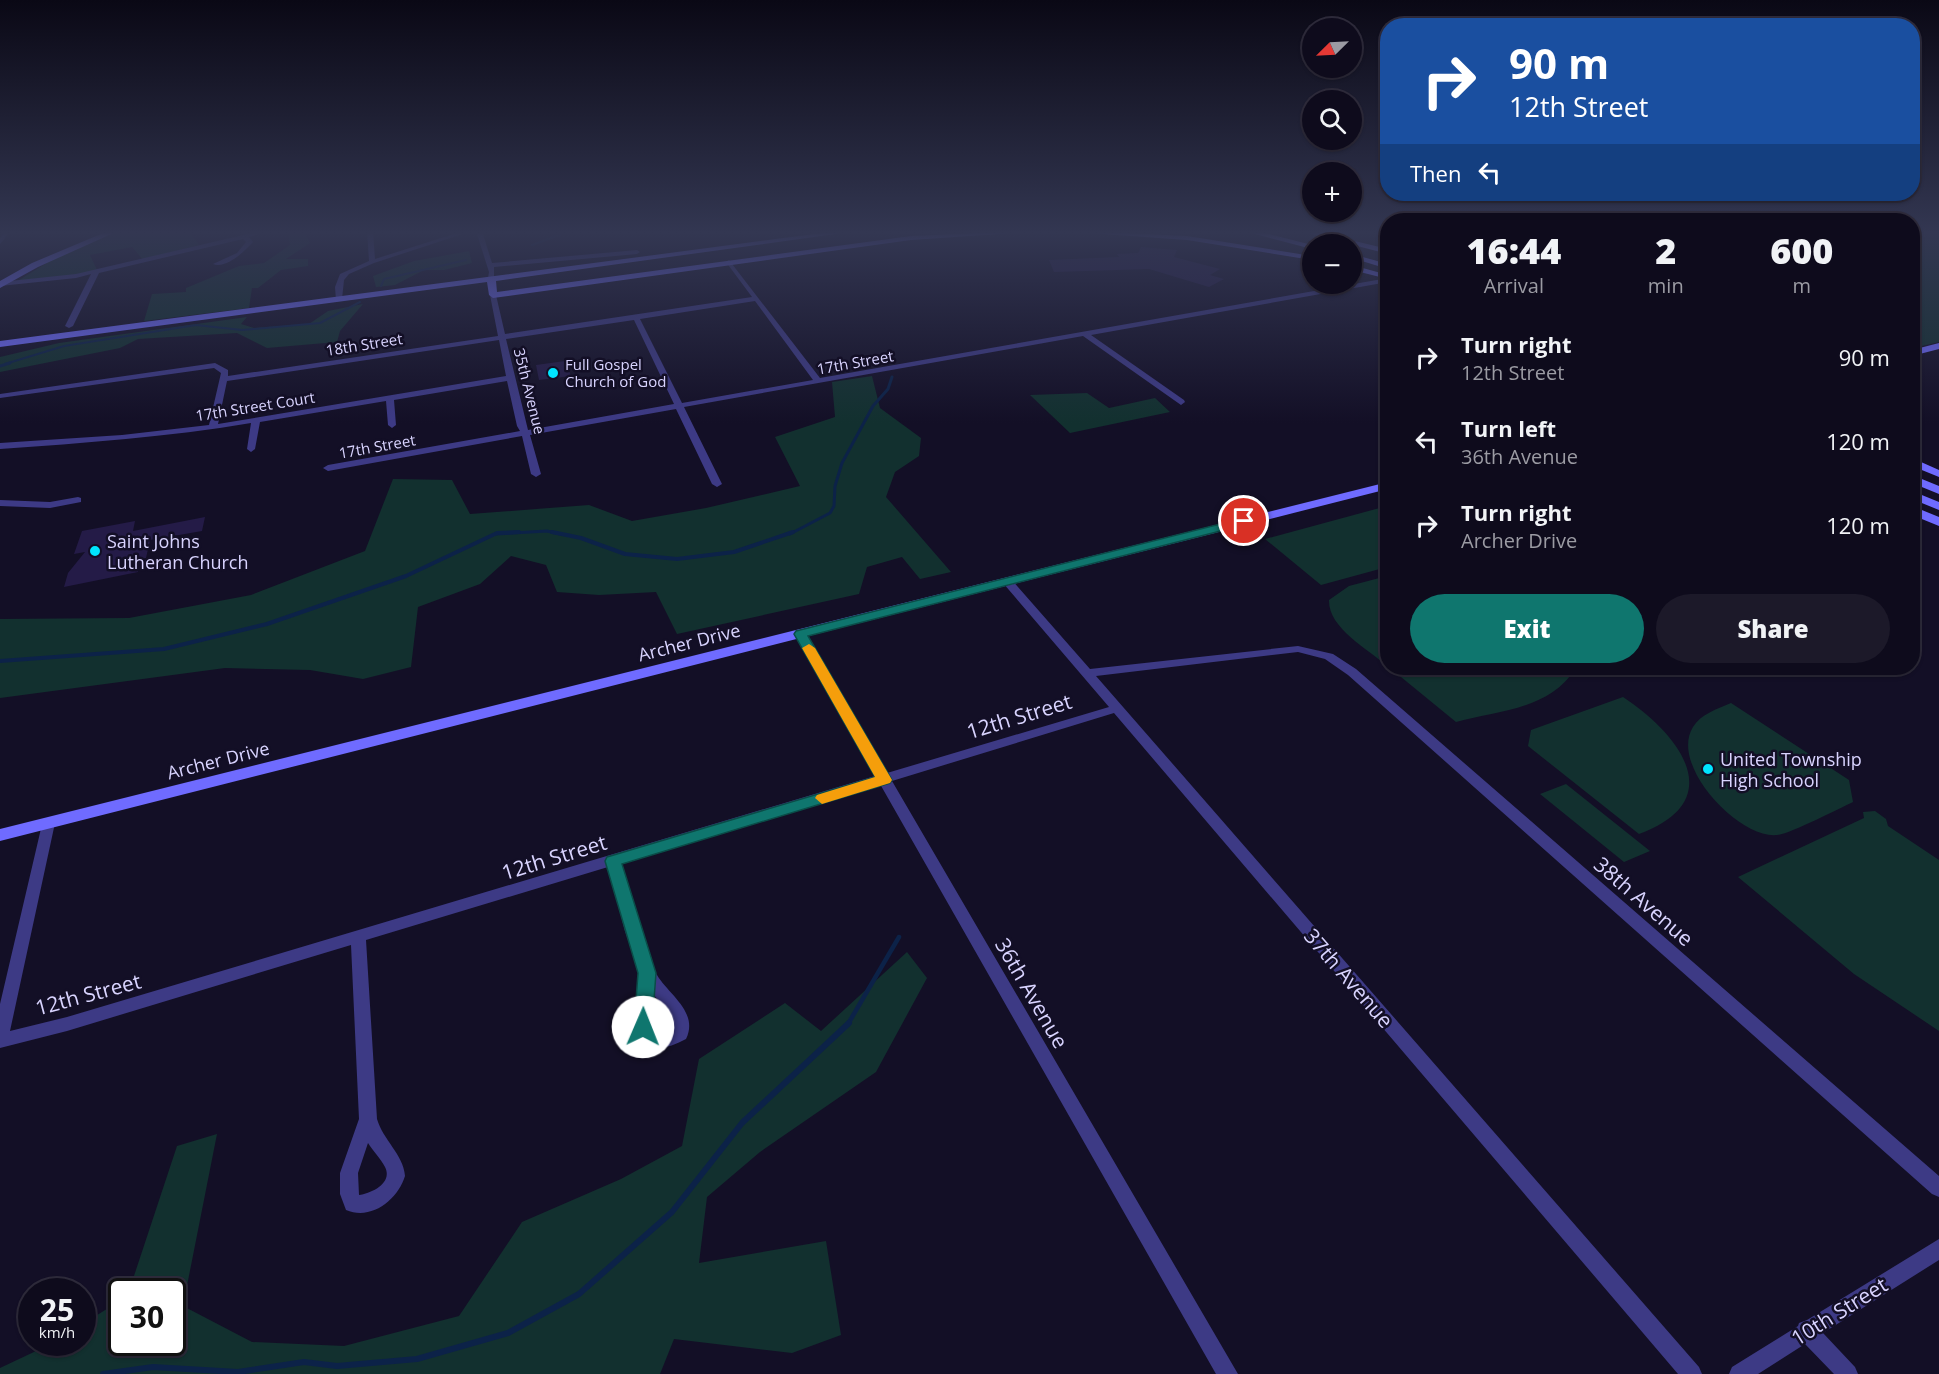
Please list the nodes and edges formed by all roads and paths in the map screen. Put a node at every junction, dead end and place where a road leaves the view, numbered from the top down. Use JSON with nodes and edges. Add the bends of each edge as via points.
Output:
{"nodes":[{"id":1,"x":84,"y":295,"type":"edge"},
{"id":2,"x":338,"y":295,"type":"edge"},
{"id":3,"x":366,"y":295,"type":"edge"},
{"id":4,"x":493,"y":295,"type":"edge"},
{"id":5,"x":754,"y":295,"type":"edge"},
{"id":6,"x":1299,"y":295,"type":"edge"},
{"id":7,"x":756,"y":298,"type":"junction"},
{"id":8,"x":338,"y":299,"type":"junction"},
{"id":9,"x":636,"y":317,"type":"junction"},
{"id":10,"x":69,"y":326,"type":"dead end"},
{"id":11,"x":1085,"y":334,"type":"junction"},
{"id":12,"x":504,"y":337,"type":"junction"},
{"id":13,"x":0,"y":344,"type":"edge"},
{"id":14,"x":1939,"y":346,"type":"edge"},
{"id":15,"x":1920,"y":351,"type":"edge"},
{"id":16,"x":512,"y":378,"type":"junction"},
{"id":17,"x":224,"y":380,"type":"junction"},
{"id":18,"x":819,"y":382,"type":"junction"},
{"id":19,"x":0,"y":396,"type":"edge"},
{"id":20,"x":390,"y":398,"type":"junction"},
{"id":21,"x":1181,"y":402,"type":"dead end"},
{"id":22,"x":679,"y":407,"type":"junction"},
{"id":23,"x":256,"y":420,"type":"junction"},
{"id":24,"x":392,"y":425,"type":"dead end"},
{"id":25,"x":213,"y":427,"type":"junction"},
{"id":26,"x":525,"y":433,"type":"junction"},
{"id":27,"x":0,"y":446,"type":"edge"},
{"id":28,"x":251,"y":449,"type":"dead end"},
{"id":29,"x":1920,"y":465,"type":"edge"},
{"id":30,"x":328,"y":468,"type":"dead end"},
{"id":31,"x":536,"y":474,"type":"dead end"},
{"id":32,"x":1939,"y":474,"type":"edge"},
{"id":33,"x":1920,"y":481,"type":"edge"},
{"id":34,"x":717,"y":484,"type":"dead end"},
{"id":35,"x":1380,"y":487,"type":"edge"},
{"id":36,"x":1936,"y":488,"type":"edge"},
{"id":37,"x":1920,"y":499,"type":"edge"},
{"id":38,"x":78,"y":500,"type":"dead end"},
{"id":39,"x":0,"y":503,"type":"edge"},
{"id":40,"x":1939,"y":507,"type":"edge"},
{"id":41,"x":1920,"y":514,"type":"edge"},
{"id":42,"x":1939,"y":522,"type":"edge"},
{"id":43,"x":1007,"y":581,"type":"junction"},
{"id":44,"x":800,"y":634,"type":"junction"},
{"id":45,"x":1318,"y":652,"type":"joint"},
{"id":46,"x":1089,"y":673,"type":"junction"},
{"id":47,"x":1118,"y":708,"type":"junction"},
{"id":48,"x":884,"y":780,"type":"junction"},
{"id":49,"x":48,"y":823,"type":"junction"},
{"id":50,"x":0,"y":835,"type":"edge"},
{"id":51,"x":613,"y":861,"type":"junction"},
{"id":52,"x":358,"y":937,"type":"junction"},
{"id":53,"x":647,"y":973,"type":"dead end"},
{"id":54,"x":0,"y":1041,"type":"edge"},
{"id":55,"x":368,"y":1119,"type":"dead end"},
{"id":56,"x":1939,"y":1188,"type":"edge"},
{"id":57,"x":1939,"y":1249,"type":"edge"},
{"id":58,"x":1806,"y":1330,"type":"junction"},
{"id":59,"x":1228,"y":1374,"type":"edge"},
{"id":60,"x":1692,"y":1374,"type":"edge"},
{"id":61,"x":1739,"y":1374,"type":"edge"},
{"id":62,"x":1848,"y":1374,"type":"edge"}],
"edges":[{"from":1,"to":10,"type":"street"},
{"from":2,"to":8,"type":"street"},
{"from":3,"to":8,"type":"street"},
{"from":4,"to":12,"type":"street","name":"35th Avenue"},
{"from":5,"to":7,"type":"street"},
{"from":6,"to":11,"type":"street","name":"17th Street"},
{"from":7,"to":9,"type":"street","name":"18th Street"},
{"from":7,"to":18,"type":"street"},
{"from":8,"to":13,"type":"street"},
{"from":9,"to":12,"type":"street","name":"18th Street"},
{"from":9,"to":22,"type":"street"},
{"from":11,"to":18,"type":"street","name":"17th Street"},
{"from":11,"to":21,"type":"street"},
{"from":12,"to":16,"type":"street","name":"35th Avenue"},
{"from":12,"to":17,"type":"street","name":"18th Street"},
{"from":14,"to":15,"type":"street"},
{"from":16,"to":20,"type":"street","name":"17th Street Court"},
{"from":16,"to":26,"type":"street","name":"35th Avenue"},
{"from":17,"to":19,"type":"street","via":[[223,369],[215,365]]},
{"from":17,"to":25,"type":"street"},
{"from":18,"to":22,"type":"street","name":"17th Street"},
{"from":20,"to":23,"type":"street","name":"17th Street Court"},
{"from":20,"to":24,"type":"street"},
{"from":22,"to":26,"type":"street","name":"17th Street"},
{"from":22,"to":34,"type":"street"},
{"from":23,"to":25,"type":"street","name":"17th Street Court"},
{"from":23,"to":28,"type":"street"},
{"from":25,"to":27,"type":"street","name":"17th Street Court"},
{"from":26,"to":30,"type":"street","name":"17th Street"},
{"from":26,"to":31,"type":"street","name":"35th Avenue"},
{"from":29,"to":32,"type":"street"},
{"from":33,"to":36,"type":"street"},
{"from":35,"to":43,"type":"street","name":"Archer Drive"},
{"from":37,"to":40,"type":"street"},
{"from":38,"to":39,"type":"street","via":[[50,505]]},
{"from":41,"to":42,"type":"street"},
{"from":43,"to":44,"type":"street","name":"Archer Drive"},
{"from":43,"to":46,"type":"street","name":"37th Avenue"},
{"from":44,"to":48,"type":"street","name":"36th Avenue"},
{"from":44,"to":49,"type":"street","name":"Archer Drive"},
{"from":45,"to":46,"type":"street","name":"12th Street","via":[[1283,650]]},
{"from":45,"to":56,"type":"street","name":"38th Avenue","via":[[1352,672]]},
{"from":46,"to":47,"type":"street","name":"37th Avenue"},
{"from":47,"to":48,"type":"street","name":"12th Street"},
{"from":47,"to":60,"type":"street","name":"37th Avenue"},
{"from":48,"to":51,"type":"street","name":"12th Street"},
{"from":48,"to":59,"type":"street","name":"36th Avenue"},
{"from":49,"to":50,"type":"street","name":"Archer Drive"},
{"from":49,"to":54,"type":"street"},
{"from":51,"to":52,"type":"street","name":"12th Street"},
{"from":51,"to":53,"type":"street"},
{"from":52,"to":54,"type":"street","name":"12th Street"},
{"from":52,"to":55,"type":"street"},
{"from":57,"to":58,"type":"street","name":"10th Street"},
{"from":58,"to":61,"type":"street","name":"10th Street"},
{"from":58,"to":62,"type":"street"}]}
